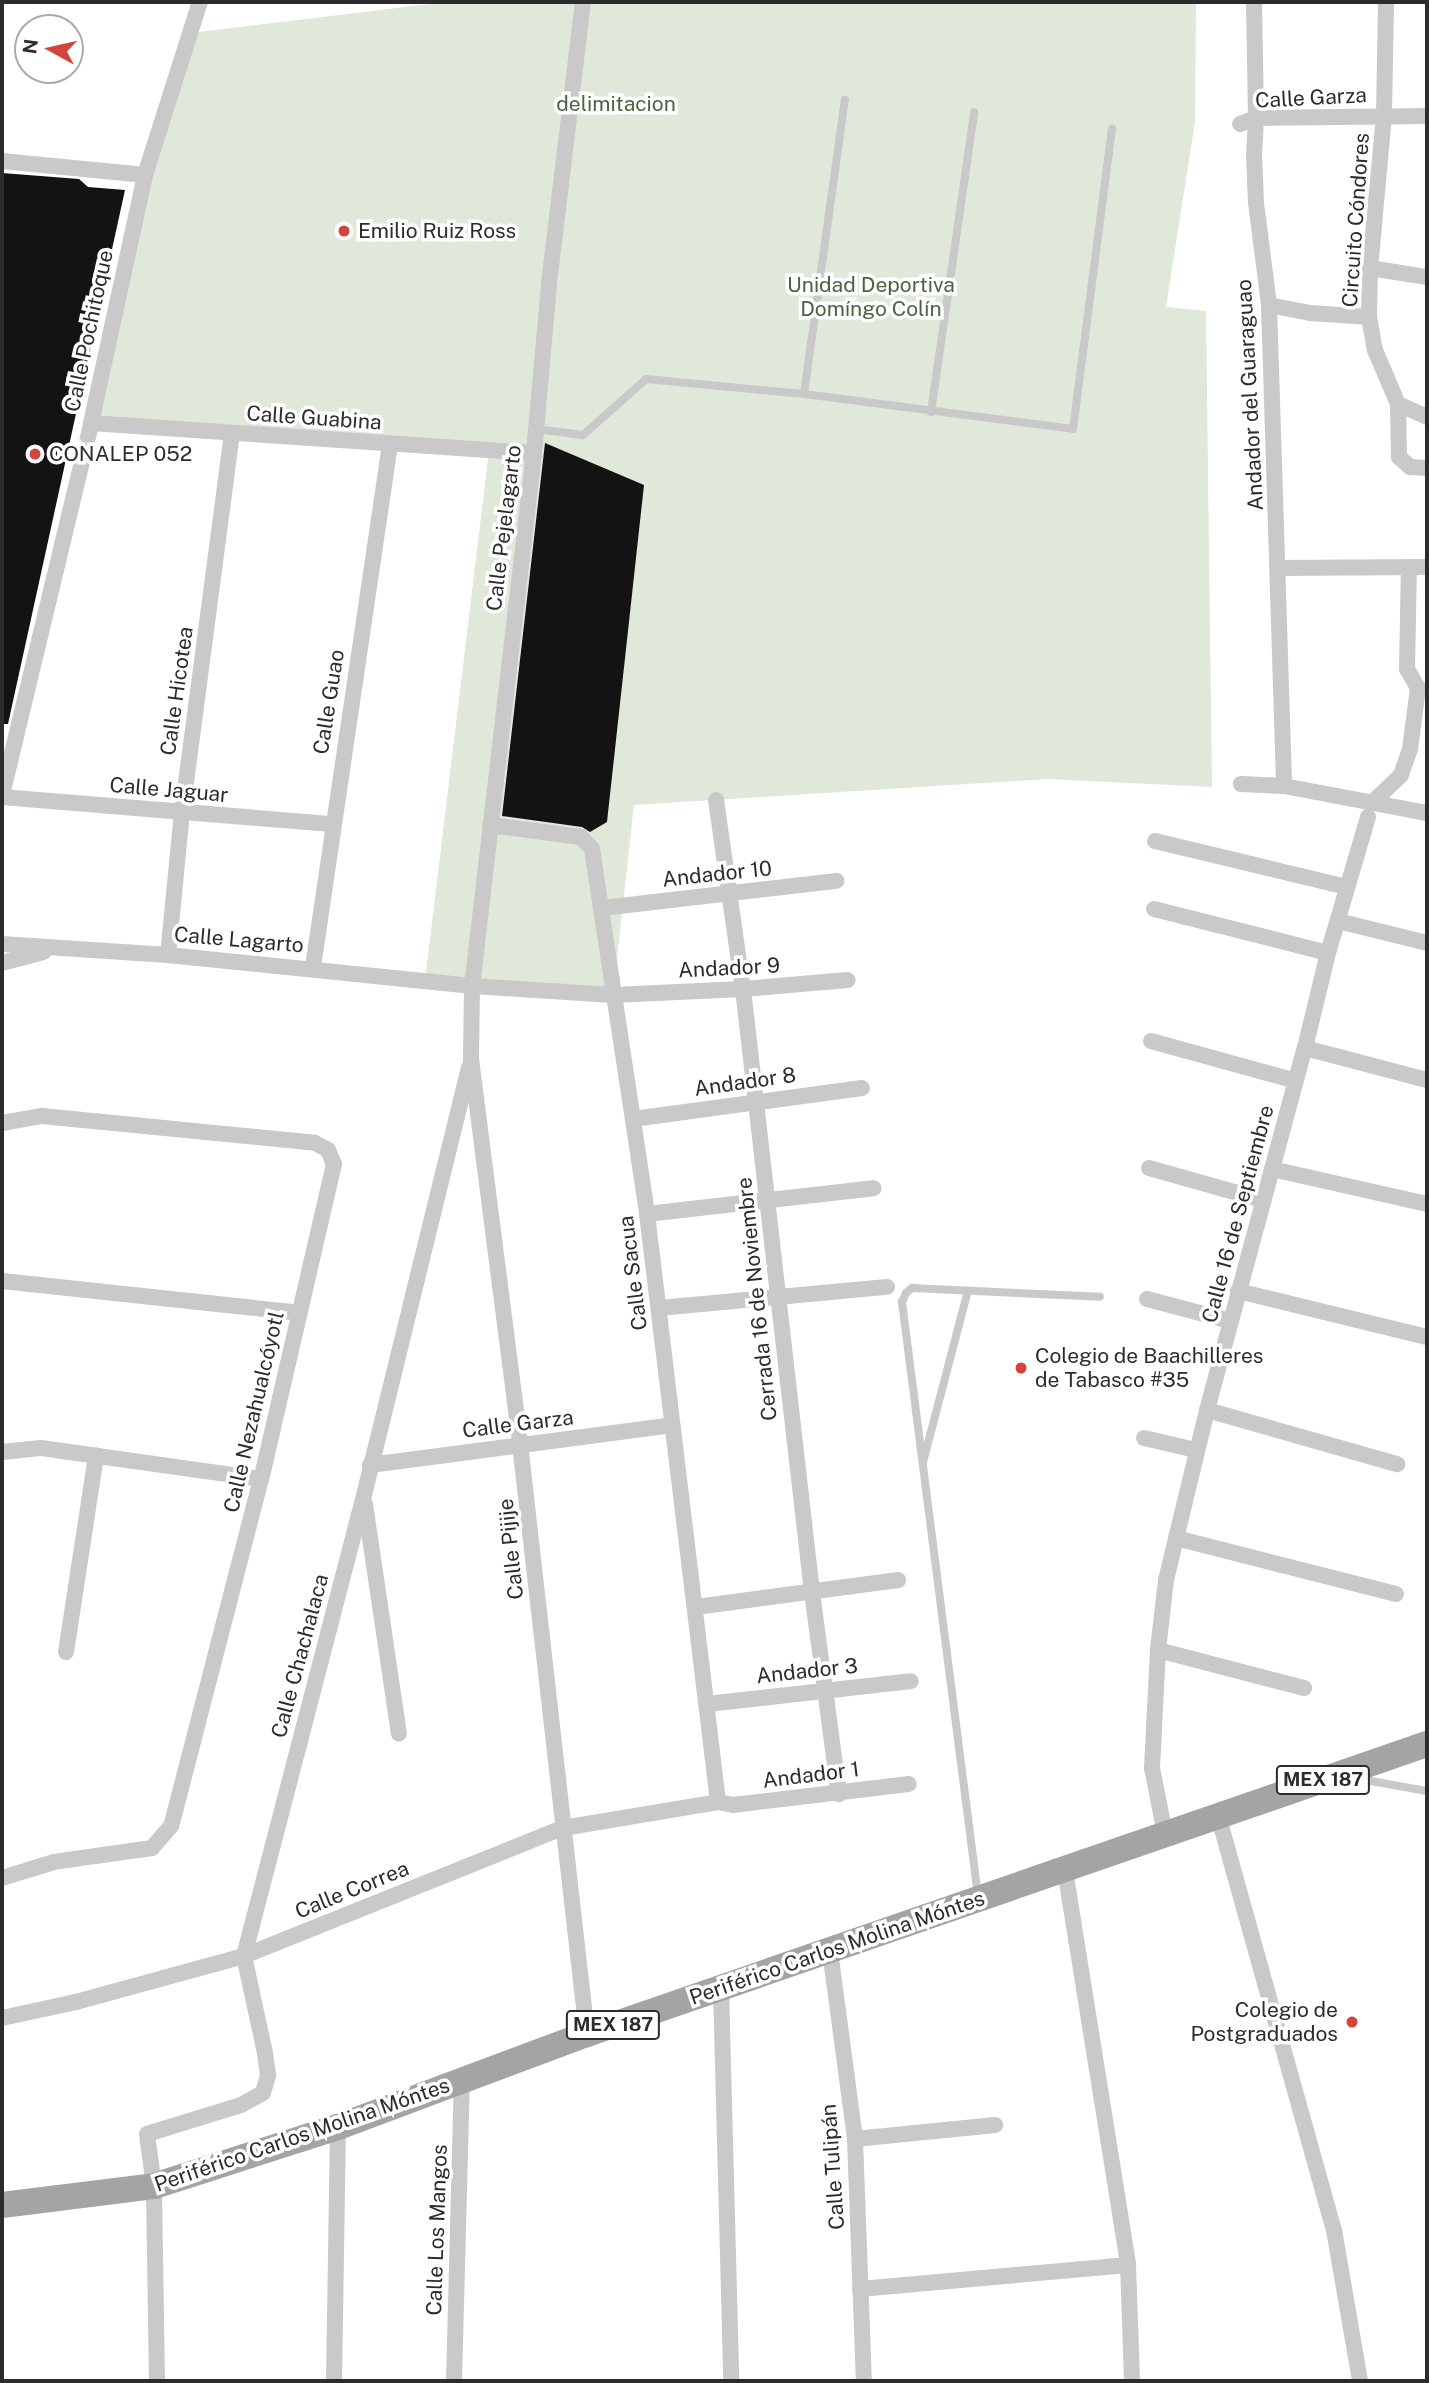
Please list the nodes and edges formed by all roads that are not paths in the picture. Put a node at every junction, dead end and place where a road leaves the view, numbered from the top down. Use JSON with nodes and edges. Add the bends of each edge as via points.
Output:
{"nodes":[{"id":1,"x":200,"y":2,"type":"edge"},
{"id":2,"x":583,"y":2,"type":"edge"},
{"id":3,"x":1254,"y":2,"type":"edge"},
{"id":4,"x":1386,"y":2,"type":"edge"},
{"id":5,"x":845,"y":100,"type":"dead end"},
{"id":6,"x":974,"y":113,"type":"dead end"},
{"id":7,"x":1384,"y":115,"type":"junction"},
{"id":8,"x":1427,"y":116,"type":"edge"},
{"id":9,"x":1256,"y":118,"type":"junction"},
{"id":10,"x":1240,"y":124,"type":"dead end"},
{"id":11,"x":1112,"y":130,"type":"dead end"},
{"id":12,"x":2,"y":161,"type":"edge"},
{"id":13,"x":145,"y":175,"type":"junction"},
{"id":14,"x":1370,"y":268,"type":"junction"},
{"id":15,"x":1427,"y":277,"type":"edge"},
{"id":16,"x":1269,"y":305,"type":"junction"},
{"id":17,"x":1369,"y":317,"type":"junction"},
{"id":18,"x":804,"y":394,"type":"junction"},
{"id":19,"x":1398,"y":404,"type":"junction"},
{"id":20,"x":931,"y":412,"type":"junction"},
{"id":21,"x":1427,"y":417,"type":"edge"},
{"id":22,"x":91,"y":423,"type":"junction"},
{"id":23,"x":536,"y":429,"type":"junction"},
{"id":24,"x":232,"y":433,"type":"junction"},
{"id":25,"x":390,"y":444,"type":"junction"},
{"id":26,"x":534,"y":453,"type":"junction"},
{"id":27,"x":1427,"y":468,"type":"edge"},
{"id":28,"x":1409,"y":567,"type":"junction"},
{"id":29,"x":1427,"y":567,"type":"edge"},
{"id":30,"x":1279,"y":568,"type":"junction"},
{"id":31,"x":1407,"y":669,"type":"junction"},
{"id":32,"x":1427,"y":671,"type":"edge"},
{"id":33,"x":1241,"y":784,"type":"dead end"},
{"id":34,"x":1284,"y":786,"type":"junction"},
{"id":35,"x":2,"y":796,"type":"edge"},
{"id":36,"x":716,"y":800,"type":"dead end"},
{"id":37,"x":1370,"y":809,"type":"junction"},
{"id":38,"x":182,"y":813,"type":"junction"},
{"id":39,"x":1427,"y":813,"type":"edge"},
{"id":40,"x":332,"y":824,"type":"junction"},
{"id":41,"x":489,"y":825,"type":"junction"},
{"id":42,"x":1155,"y":841,"type":"dead end"},
{"id":43,"x":836,"y":881,"type":"dead end"},
{"id":44,"x":1347,"y":887,"type":"junction"},
{"id":45,"x":730,"y":894,"type":"junction"},
{"id":46,"x":602,"y":908,"type":"junction"},
{"id":47,"x":1154,"y":909,"type":"dead end"},
{"id":48,"x":1338,"y":921,"type":"junction"},
{"id":49,"x":1427,"y":943,"type":"edge"},
{"id":50,"x":2,"y":944,"type":"edge"},
{"id":51,"x":61,"y":948,"type":"junction"},
{"id":52,"x":1328,"y":953,"type":"junction"},
{"id":53,"x":168,"y":955,"type":"junction"},
{"id":54,"x":2,"y":963,"type":"edge"},
{"id":55,"x":313,"y":967,"type":"junction"},
{"id":56,"x":848,"y":980,"type":"dead end"},
{"id":57,"x":472,"y":986,"type":"junction"},
{"id":58,"x":743,"y":989,"type":"junction"},
{"id":59,"x":613,"y":995,"type":"junction"},
{"id":60,"x":1151,"y":1041,"type":"dead end"},
{"id":61,"x":1305,"y":1048,"type":"junction"},
{"id":62,"x":471,"y":1059,"type":"junction"},
{"id":63,"x":1427,"y":1080,"type":"edge"},
{"id":64,"x":1296,"y":1081,"type":"junction"},
{"id":65,"x":862,"y":1088,"type":"dead end"},
{"id":66,"x":756,"y":1102,"type":"junction"},
{"id":67,"x":634,"y":1119,"type":"junction"},
{"id":68,"x":2,"y":1123,"type":"edge"},
{"id":69,"x":1149,"y":1168,"type":"dead end"},
{"id":70,"x":1272,"y":1169,"type":"junction"},
{"id":71,"x":874,"y":1188,"type":"dead end"},
{"id":72,"x":1263,"y":1200,"type":"junction"},
{"id":73,"x":767,"y":1202,"type":"junction"},
{"id":74,"x":1427,"y":1204,"type":"edge"},
{"id":75,"x":647,"y":1214,"type":"junction"},
{"id":76,"x":2,"y":1281,"type":"edge"},
{"id":77,"x":887,"y":1287,"type":"dead end"},
{"id":78,"x":968,"y":1291,"type":"junction"},
{"id":79,"x":1238,"y":1291,"type":"junction"},
{"id":80,"x":777,"y":1296,"type":"junction"},
{"id":81,"x":1100,"y":1297,"type":"dead end"},
{"id":82,"x":1146,"y":1299,"type":"dead end"},
{"id":83,"x":659,"y":1308,"type":"junction"},
{"id":84,"x":299,"y":1313,"type":"junction"},
{"id":85,"x":1230,"y":1321,"type":"junction"},
{"id":86,"x":1427,"y":1337,"type":"edge"},
{"id":87,"x":1207,"y":1410,"type":"junction"},
{"id":88,"x":672,"y":1425,"type":"junction"},
{"id":89,"x":1144,"y":1437,"type":"dead end"},
{"id":90,"x":520,"y":1444,"type":"junction"},
{"id":91,"x":1196,"y":1450,"type":"junction"},
{"id":92,"x":2,"y":1452,"type":"edge"},
{"id":93,"x":96,"y":1455,"type":"junction"},
{"id":94,"x":1397,"y":1464,"type":"dead end"},
{"id":95,"x":370,"y":1465,"type":"junction"},
{"id":96,"x":922,"y":1468,"type":"junction"},
{"id":97,"x":261,"y":1479,"type":"junction"},
{"id":98,"x":364,"y":1495,"type":"junction"},
{"id":99,"x":1176,"y":1538,"type":"junction"},
{"id":100,"x":898,"y":1580,"type":"dead end"},
{"id":101,"x":812,"y":1592,"type":"junction"},
{"id":102,"x":1396,"y":1594,"type":"dead end"},
{"id":103,"x":696,"y":1607,"type":"junction"},
{"id":104,"x":1158,"y":1650,"type":"junction"},
{"id":105,"x":66,"y":1652,"type":"dead end"},
{"id":106,"x":911,"y":1681,"type":"dead end"},
{"id":107,"x":1304,"y":1688,"type":"dead end"},
{"id":108,"x":823,"y":1690,"type":"junction"},
{"id":109,"x":707,"y":1704,"type":"junction"},
{"id":110,"x":399,"y":1733,"type":"dead end"},
{"id":111,"x":1427,"y":1744,"type":"edge"},
{"id":112,"x":1337,"y":1775,"type":"junction"},
{"id":113,"x":909,"y":1784,"type":"dead end"},
{"id":114,"x":1427,"y":1789,"type":"edge"},
{"id":115,"x":839,"y":1794,"type":"junction"},
{"id":116,"x":718,"y":1802,"type":"junction"},
{"id":117,"x":1218,"y":1815,"type":"junction"},
{"id":118,"x":564,"y":1828,"type":"junction"},
{"id":119,"x":1166,"y":1834,"type":"junction"},
{"id":120,"x":1065,"y":1870,"type":"junction"},
{"id":121,"x":2,"y":1878,"type":"edge"},
{"id":122,"x":979,"y":1899,"type":"junction"},
{"id":123,"x":830,"y":1951,"type":"junction"},
{"id":124,"x":244,"y":1956,"type":"junction"},
{"id":125,"x":721,"y":1988,"type":"junction"},
{"id":126,"x":2,"y":2018,"type":"edge"},
{"id":127,"x":587,"y":2034,"type":"junction"},
{"id":128,"x":462,"y":2081,"type":"junction"},
{"id":129,"x":995,"y":2125,"type":"dead end"},
{"id":130,"x":338,"y":2127,"type":"junction"},
{"id":131,"x":855,"y":2138,"type":"junction"},
{"id":132,"x":155,"y":2186,"type":"junction"},
{"id":133,"x":2,"y":2205,"type":"edge"},
{"id":134,"x":1129,"y":2264,"type":"junction"},
{"id":135,"x":860,"y":2289,"type":"junction"},
{"id":136,"x":157,"y":2381,"type":"edge"},
{"id":137,"x":334,"y":2381,"type":"edge"},
{"id":138,"x":454,"y":2381,"type":"edge"},
{"id":139,"x":732,"y":2381,"type":"edge"},
{"id":140,"x":864,"y":2381,"type":"edge"},
{"id":141,"x":1132,"y":2381,"type":"edge"},
{"id":142,"x":1360,"y":2381,"type":"edge"}],
"edges":[{"from":1,"to":13,"type":"street","name":"Calle Pochitoque"},
{"from":2,"to":23,"type":"street","name":"Calle Pejelagarto"},
{"from":3,"to":9,"type":"street","name":"Andador del Guaraguao"},
{"from":4,"to":7,"type":"street","name":"Circuito Cóndores"},
{"from":5,"to":18,"type":"lane"},
{"from":6,"to":20,"type":"lane"},
{"from":7,"to":8,"type":"street","name":"Calle Garza"},
{"from":7,"to":9,"type":"street","name":"Calle Garza"},
{"from":7,"to":14,"type":"street","name":"Circuito Cóndores"},
{"from":9,"to":10,"type":"street","name":"Calle Garza"},
{"from":9,"to":16,"type":"street","name":"Andador del Guaraguao","via":[[1256,204]]},
{"from":11,"to":20,"type":"lane","via":[[1073,429]]},
{"from":12,"to":13,"type":"street"},
{"from":13,"to":22,"type":"street","name":"Calle Pochitoque"},
{"from":14,"to":15,"type":"street"},
{"from":14,"to":17,"type":"street","name":"Circuito Cóndores"},
{"from":16,"to":17,"type":"street"},
{"from":16,"to":30,"type":"street","name":"Andador del Guaraguao"},
{"from":17,"to":19,"type":"street","name":"Circuito Cóndores","via":[[1375,351]]},
{"from":18,"to":20,"type":"lane"},
{"from":18,"to":23,"type":"lane","via":[[646,379],[583,435]]},
{"from":19,"to":21,"type":"street"},
{"from":19,"to":27,"type":"street","via":[[1399,457],[1410,467]]},
{"from":22,"to":24,"type":"street","name":"Calle Guabina"},
{"from":22,"to":35,"type":"street","name":"Calle Pochitoque"},
{"from":23,"to":26,"type":"street","name":"Calle Pejelagarto"},
{"from":24,"to":25,"type":"street","name":"Calle Guabina"},
{"from":24,"to":38,"type":"street","name":"Calle Hicotea"},
{"from":25,"to":26,"type":"street","name":"Calle Guabina"},
{"from":25,"to":40,"type":"street","name":"Calle Guao"},
{"from":26,"to":41,"type":"street","name":"Calle Pejelagarto"},
{"from":28,"to":29,"type":"street"},
{"from":28,"to":30,"type":"street"},
{"from":28,"to":31,"type":"street"},
{"from":30,"to":34,"type":"street","name":"Andador del Guaraguao"},
{"from":31,"to":32,"type":"street"},
{"from":31,"to":37,"type":"street","via":[[1418,688],[1410,749],[1401,775]]},
{"from":33,"to":34,"type":"street"},
{"from":34,"to":37,"type":"street"},
{"from":35,"to":38,"type":"street","name":"Calle Jaguar"},
{"from":36,"to":45,"type":"street","name":"Cerrada 16 de Noviembre"},
{"from":37,"to":39,"type":"street"},
{"from":37,"to":44,"type":"street","name":"Calle 16 de Septiembre"},
{"from":38,"to":40,"type":"street","name":"Calle Jaguar"},
{"from":38,"to":53,"type":"street","name":"Calle Hicotea"},
{"from":40,"to":55,"type":"street","name":"Calle Guao"},
{"from":41,"to":46,"type":"street","name":"Calle Sacua","via":[[581,837],[588,842]]},
{"from":41,"to":57,"type":"street","name":"Calle Pejelagarto"},
{"from":42,"to":44,"type":"street"},
{"from":43,"to":45,"type":"street","name":"Andador 10"},
{"from":44,"to":48,"type":"street","name":"Calle 16 de Septiembre"},
{"from":45,"to":46,"type":"street","name":"Andador 10"},
{"from":45,"to":58,"type":"street","name":"Cerrada 16 de Noviembre"},
{"from":46,"to":59,"type":"street","name":"Calle Sacua"},
{"from":47,"to":52,"type":"street"},
{"from":48,"to":49,"type":"street"},
{"from":48,"to":52,"type":"street","name":"Calle 16 de Septiembre"},
{"from":50,"to":51,"type":"street","name":"Calle Lagarto"},
{"from":51,"to":53,"type":"street","name":"Calle Lagarto"},
{"from":51,"to":54,"type":"street"},
{"from":52,"to":61,"type":"street","name":"Calle 16 de Septiembre"},
{"from":53,"to":55,"type":"street","name":"Calle Lagarto"},
{"from":55,"to":57,"type":"street","name":"Calle Lagarto"},
{"from":56,"to":58,"type":"street","name":"Andador 9"},
{"from":57,"to":59,"type":"street","name":"Calle Lagarto"},
{"from":57,"to":62,"type":"street","name":"Calle Pejelagarto"},
{"from":58,"to":59,"type":"street","name":"Andador 9"},
{"from":58,"to":66,"type":"street","name":"Cerrada 16 de Noviembre"},
{"from":59,"to":67,"type":"street","name":"Calle Sacua"},
{"from":60,"to":64,"type":"street"},
{"from":61,"to":63,"type":"street"},
{"from":61,"to":64,"type":"street","name":"Calle 16 de Septiembre"},
{"from":62,"to":90,"type":"street","name":"Calle Pijije"},
{"from":62,"to":95,"type":"street","name":"Calle Chachalaca"},
{"from":64,"to":70,"type":"street","name":"Calle 16 de Septiembre"},
{"from":65,"to":66,"type":"street","name":"Andador 8"},
{"from":66,"to":67,"type":"street","name":"Andador 8"},
{"from":66,"to":73,"type":"street","name":"Cerrada 16 de Noviembre"},
{"from":67,"to":75,"type":"street","name":"Calle Sacua"},
{"from":68,"to":84,"type":"street","name":"Calle Nezahualcóyotl","via":[[42,1116],[315,1143],[328,1150],[334,1164]]},
{"from":69,"to":72,"type":"street"},
{"from":70,"to":72,"type":"street","name":"Calle 16 de Septiembre"},
{"from":70,"to":74,"type":"street"},
{"from":71,"to":73,"type":"street"},
{"from":72,"to":79,"type":"street","name":"Calle 16 de Septiembre"},
{"from":73,"to":75,"type":"street"},
{"from":73,"to":80,"type":"street","name":"Cerrada 16 de Noviembre"},
{"from":75,"to":83,"type":"street","name":"Calle Sacua"},
{"from":76,"to":84,"type":"street"},
{"from":77,"to":80,"type":"street"},
{"from":78,"to":81,"type":"lane"},
{"from":78,"to":96,"type":"lane"},
{"from":78,"to":96,"type":"lane","via":[[912,1288],[902,1302]]},
{"from":79,"to":85,"type":"street","name":"Calle 16 de Septiembre"},
{"from":79,"to":86,"type":"street"},
{"from":80,"to":83,"type":"street"},
{"from":80,"to":101,"type":"street","name":"Cerrada 16 de Noviembre"},
{"from":82,"to":85,"type":"street"},
{"from":83,"to":88,"type":"street","name":"Calle Sacua"},
{"from":84,"to":97,"type":"street","name":"Calle Nezahualcóyotl"},
{"from":85,"to":87,"type":"street","name":"Calle 16 de Septiembre"},
{"from":87,"to":91,"type":"street","name":"Calle 16 de Septiembre"},
{"from":87,"to":94,"type":"street"},
{"from":88,"to":90,"type":"street","name":"Calle Garza"},
{"from":88,"to":103,"type":"street","name":"Calle Sacua"},
{"from":89,"to":91,"type":"street"},
{"from":90,"to":95,"type":"street","name":"Calle Garza"},
{"from":90,"to":118,"type":"street","name":"Calle Pijije"},
{"from":91,"to":99,"type":"street","name":"Calle 16 de Septiembre"},
{"from":92,"to":93,"type":"street","via":[[41,1448]]},
{"from":93,"to":97,"type":"street"},
{"from":93,"to":105,"type":"street"},
{"from":95,"to":98,"type":"street","name":"Calle Chachalaca"},
{"from":96,"to":122,"type":"lane"},
{"from":97,"to":121,"type":"street","name":"Calle Nezahualcóyotl","via":[[171,1826],[152,1848],[54,1862]]},
{"from":98,"to":110,"type":"street"},
{"from":98,"to":124,"type":"street","name":"Calle Chachalaca"},
{"from":99,"to":102,"type":"street"},
{"from":99,"to":104,"type":"street","name":"Calle 16 de Septiembre"},
{"from":100,"to":101,"type":"street"},
{"from":101,"to":103,"type":"street"},
{"from":101,"to":108,"type":"street","name":"Cerrada 16 de Noviembre"},
{"from":103,"to":109,"type":"street","name":"Calle Sacua"},
{"from":104,"to":107,"type":"street"},
{"from":104,"to":119,"type":"street","name":"Calle 16 de Septiembre","via":[[1152,1768]]},
{"from":106,"to":108,"type":"street","name":"Andador 3"},
{"from":108,"to":109,"type":"street","name":"Andador 3"},
{"from":108,"to":115,"type":"street","name":"Cerrada 16 de Noviembre"},
{"from":109,"to":116,"type":"street","name":"Calle Sacua"},
{"from":111,"to":112,"type":"main road","name":"Periférico Carlos Molina Móntes","number":"MEX 187"},
{"from":112,"to":114,"type":"lane"},
{"from":112,"to":117,"type":"main road","name":"Periférico Carlos Molina Móntes","number":"MEX 187"},
{"from":113,"to":115,"type":"street","name":"Andador 1"},
{"from":115,"to":116,"type":"street","name":"Andador 1","via":[[726,1806]]},
{"from":116,"to":118,"type":"street","name":"Calle Correa"},
{"from":117,"to":119,"type":"main road","name":"Periférico Carlos Molina Móntes","number":"MEX 187"},
{"from":117,"to":142,"type":"street","via":[[1334,2230]]},
{"from":118,"to":124,"type":"street","name":"Calle Correa"},
{"from":118,"to":127,"type":"street","name":"Calle Pijije"},
{"from":119,"to":120,"type":"main road","name":"Periférico Carlos Molina Móntes","number":"MEX 187"},
{"from":120,"to":122,"type":"main road","name":"Periférico Carlos Molina Móntes","number":"MEX 187"},
{"from":120,"to":134,"type":"street"},
{"from":122,"to":123,"type":"main road","name":"Periférico Carlos Molina Móntes","number":"MEX 187"},
{"from":123,"to":125,"type":"main road","name":"Periférico Carlos Molina Móntes","number":"MEX 187"},
{"from":123,"to":131,"type":"street","name":"Calle Tulipán"},
{"from":124,"to":126,"type":"street","name":"Calle Correa"},
{"from":124,"to":132,"type":"street","name":"Calle Chachalaca","via":[[265,2053],[268,2075],[263,2092],[242,2105],[147,2134]]},
{"from":125,"to":127,"type":"main road","name":"Periférico Carlos Molina Móntes","number":"MEX 187"},
{"from":125,"to":139,"type":"street"},
{"from":127,"to":128,"type":"main road","name":"Periférico Carlos Molina Móntes","number":"MEX 187"},
{"from":128,"to":130,"type":"main road","name":"Periférico Carlos Molina Móntes","number":"MEX 187"},
{"from":128,"to":138,"type":"street","name":"Calle Los Mangos"},
{"from":129,"to":131,"type":"street"},
{"from":130,"to":132,"type":"main road","name":"Periférico Carlos Molina Móntes","number":"MEX 187"},
{"from":130,"to":137,"type":"street"},
{"from":131,"to":135,"type":"street","name":"Calle Tulipán"},
{"from":132,"to":133,"type":"main road","name":"Periférico Carlos Molina Móntes","number":"MEX 187"},
{"from":132,"to":136,"type":"street"},
{"from":134,"to":135,"type":"street"},
{"from":134,"to":141,"type":"street"},
{"from":135,"to":140,"type":"street","name":"Calle Tulipán"}]}
